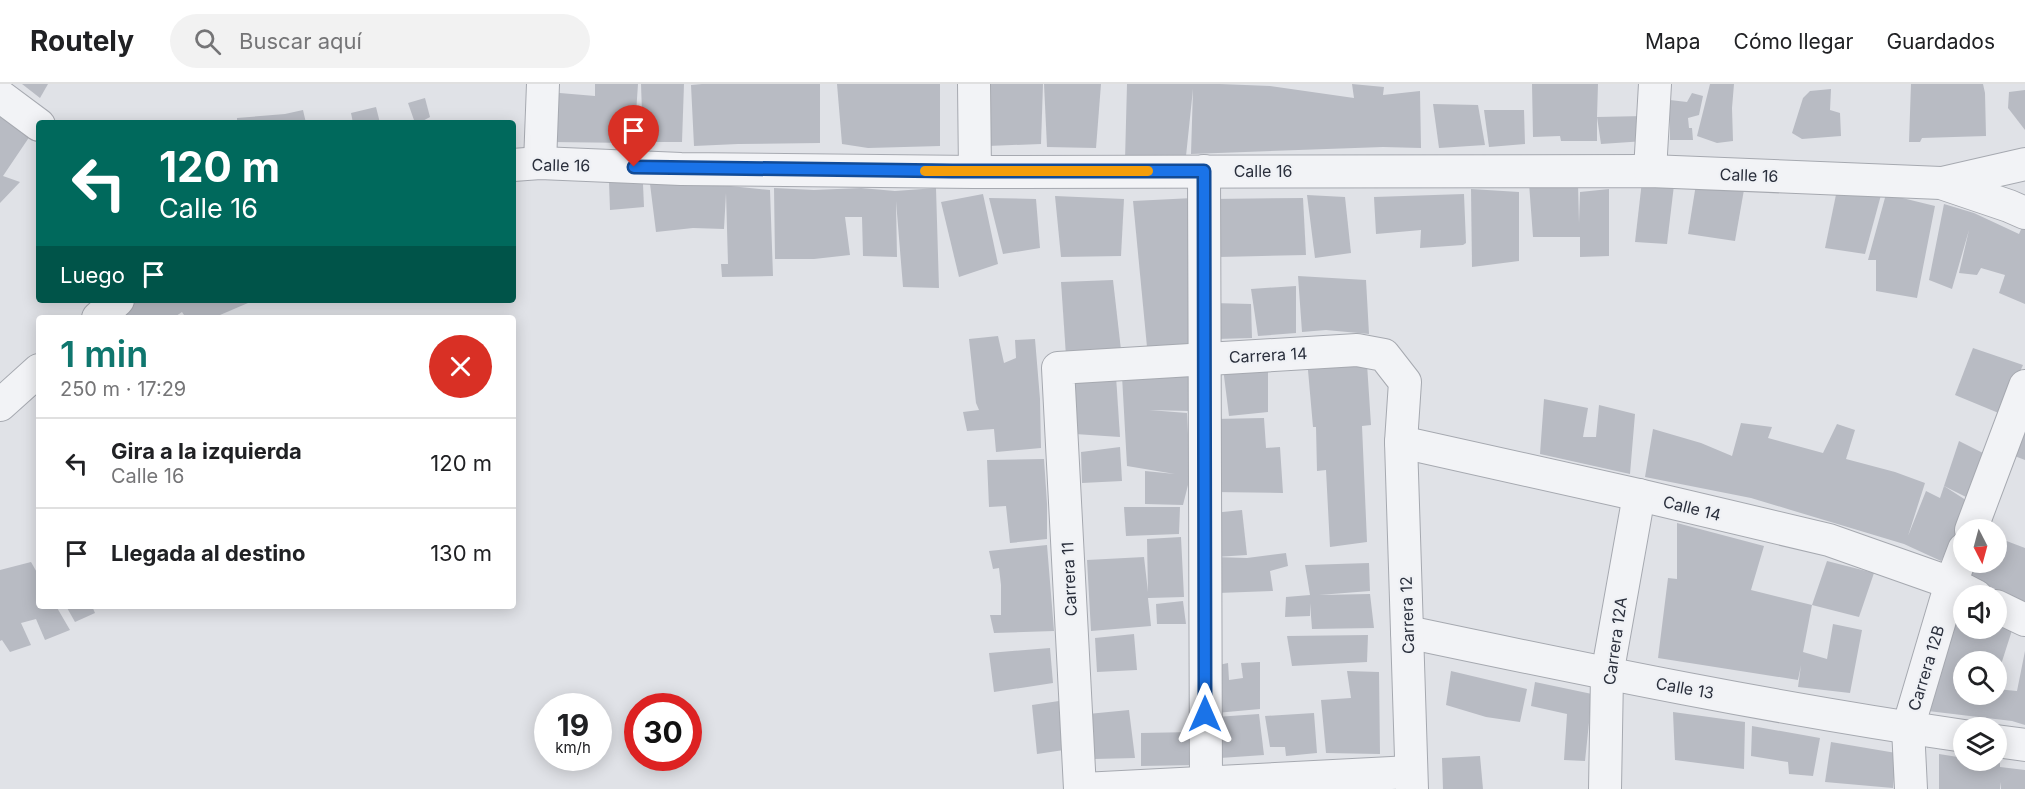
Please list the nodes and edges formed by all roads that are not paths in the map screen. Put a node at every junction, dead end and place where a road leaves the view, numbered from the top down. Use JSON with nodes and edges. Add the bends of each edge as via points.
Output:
{"nodes":[{"id":1,"x":543,"y":84,"type":"edge"},
{"id":2,"x":974,"y":84,"type":"edge"},
{"id":3,"x":1655,"y":84,"type":"edge"},
{"id":4,"x":0,"y":96,"type":"edge"},
{"id":5,"x":36,"y":123,"type":"edge"},
{"id":6,"x":526,"y":164,"type":"edge"},
{"id":7,"x":2025,"y":164,"type":"edge"},
{"id":8,"x":975,"y":171,"type":"junction"},
{"id":9,"x":1204,"y":171,"type":"junction"},
{"id":10,"x":1650,"y":171,"type":"junction"},
{"id":11,"x":1941,"y":183,"type":"junction"},
{"id":12,"x":2025,"y":213,"type":"edge"},
{"id":13,"x":115,"y":303,"type":"edge"},
{"id":14,"x":101,"y":315,"type":"edge"},
{"id":15,"x":1205,"y":359,"type":"junction"},
{"id":16,"x":1058,"y":368,"type":"joint"},
{"id":17,"x":2025,"y":386,"type":"edge"},
{"id":18,"x":1401,"y":442,"type":"junction"},
{"id":19,"x":1638,"y":495,"type":"junction"},
{"id":20,"x":1975,"y":519,"type":"edge"},
{"id":21,"x":1953,"y":585,"type":"edge"},
{"id":22,"x":2007,"y":611,"type":"edge"},
{"id":23,"x":1953,"y":616,"type":"edge"},
{"id":24,"x":2025,"y":620,"type":"edge"},
{"id":25,"x":1407,"y":632,"type":"junction"},
{"id":26,"x":1607,"y":675,"type":"junction"},
{"id":27,"x":1908,"y":728,"type":"junction"},
{"id":28,"x":1953,"y":734,"type":"edge"},
{"id":29,"x":2007,"y":743,"type":"edge"},
{"id":30,"x":2025,"y":745,"type":"edge"},
{"id":31,"x":1411,"y":780,"type":"edge"},
{"id":32,"x":1206,"y":783,"type":"junction"},
{"id":33,"x":1082,"y":789,"type":"edge"},
{"id":34,"x":1605,"y":789,"type":"edge"},
{"id":35,"x":1911,"y":789,"type":"edge"}],
"edges":[{"from":1,"to":6,"type":"street"},
{"from":2,"to":8,"type":"street"},
{"from":3,"to":10,"type":"street"},
{"from":4,"to":5,"type":"street"},
{"from":6,"to":8,"type":"street","name":"Calle 16"},
{"from":7,"to":11,"type":"street","name":"Calle 16"},
{"from":8,"to":9,"type":"street","name":"Calle 16"},
{"from":9,"to":10,"type":"street","name":"Calle 16"},
{"from":9,"to":15,"type":"street"},
{"from":10,"to":11,"type":"street","name":"Calle 16"},
{"from":11,"to":12,"type":"street","name":"Calle 16"},
{"from":13,"to":14,"type":"street"},
{"from":15,"to":16,"type":"street","name":"Carrera 14"},
{"from":15,"to":18,"type":"street","name":"Carrera 14","via":[[1357,350],[1384,355],[1405,382]]},
{"from":15,"to":32,"type":"street"},
{"from":16,"to":33,"type":"street","name":"Carrera 11"},
{"from":17,"to":20,"type":"street"},
{"from":18,"to":19,"type":"street","name":"Calle 14"},
{"from":18,"to":25,"type":"street","name":"Carrera 12"},
{"from":19,"to":21,"type":"street","name":"Calle 14","via":[[1829,540]]},
{"from":19,"to":26,"type":"street","name":"Carrera 12A"},
{"from":22,"to":24,"type":"street"},
{"from":23,"to":27,"type":"street","name":"Carrera 12B"},
{"from":25,"to":26,"type":"street","name":"Calle 13"},
{"from":25,"to":31,"type":"street","name":"Carrera 12"},
{"from":26,"to":27,"type":"street","name":"Calle 13"},
{"from":26,"to":34,"type":"street","name":"Carrera 12A"},
{"from":27,"to":28,"type":"street","name":"Calle 13"},
{"from":27,"to":35,"type":"street","name":"Carrera 12B"},
{"from":29,"to":30,"type":"street"},
{"from":31,"to":32,"type":"street"},
{"from":32,"to":33,"type":"street"}]}
